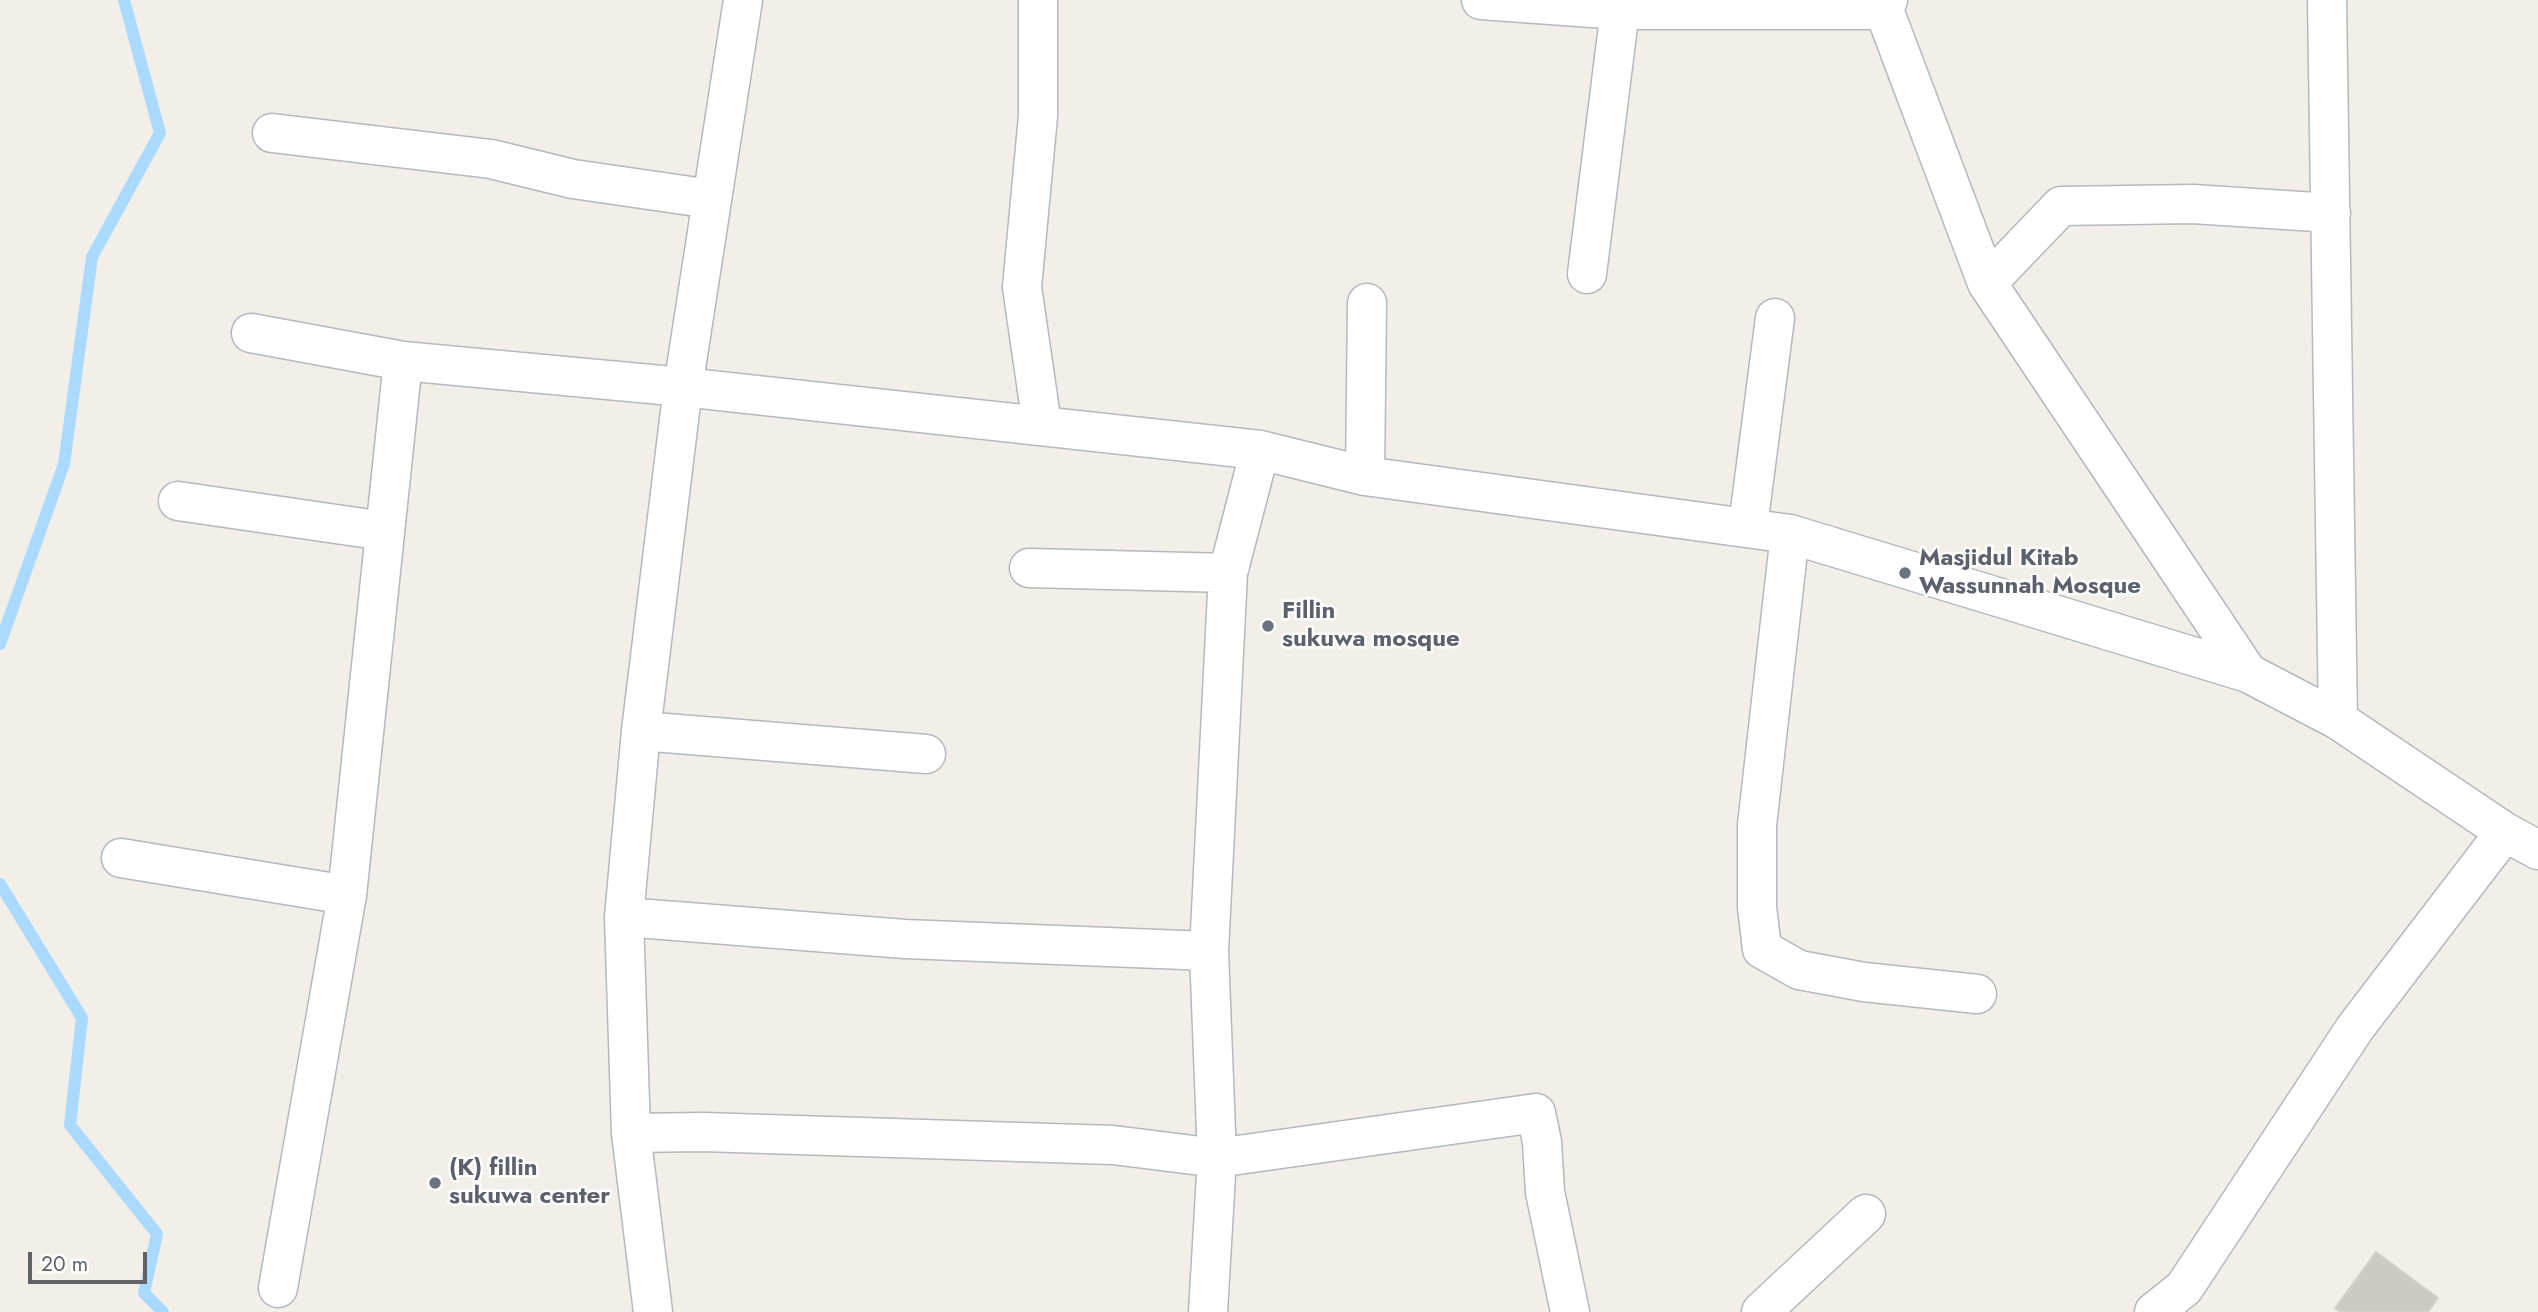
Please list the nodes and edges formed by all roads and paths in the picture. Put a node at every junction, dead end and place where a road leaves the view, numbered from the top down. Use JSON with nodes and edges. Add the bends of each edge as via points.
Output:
{"nodes":[{"id":1,"x":743,"y":0,"type":"edge"},
{"id":2,"x":1038,"y":0,"type":"edge"},
{"id":3,"x":1482,"y":0,"type":"edge"},
{"id":4,"x":2328,"y":0,"type":"edge"},
{"id":5,"x":1886,"y":5,"type":"edge"},
{"id":6,"x":1620,"y":10,"type":"junction"},
{"id":7,"x":272,"y":133,"type":"dead end"},
{"id":8,"x":711,"y":199,"type":"junction"},
{"id":9,"x":2331,"y":213,"type":"junction"},
{"id":10,"x":1587,"y":274,"type":"dead end"},
{"id":11,"x":1987,"y":283,"type":"junction"},
{"id":12,"x":1367,"y":303,"type":"dead end"},
{"id":13,"x":1776,"y":318,"type":"dead end"},
{"id":14,"x":251,"y":333,"type":"dead end"},
{"id":15,"x":403,"y":361,"type":"junction"},
{"id":16,"x":683,"y":387,"type":"junction"},
{"id":17,"x":1042,"y":425,"type":"junction"},
{"id":18,"x":1260,"y":450,"type":"junction"},
{"id":19,"x":1365,"y":476,"type":"junction"},
{"id":20,"x":178,"y":501,"type":"dead end"},
{"id":21,"x":1748,"y":526,"type":"junction"},
{"id":22,"x":384,"y":531,"type":"junction"},
{"id":23,"x":1790,"y":534,"type":"junction"},
{"id":24,"x":1029,"y":568,"type":"dead end"},
{"id":25,"x":1228,"y":573,"type":"junction"},
{"id":26,"x":2248,"y":673,"type":"junction"},
{"id":27,"x":2339,"y":720,"type":"junction"},
{"id":28,"x":640,"y":731,"type":"junction"},
{"id":29,"x":926,"y":754,"type":"dead end"},
{"id":30,"x":2505,"y":832,"type":"junction"},
{"id":31,"x":2538,"y":850,"type":"edge"},
{"id":32,"x":121,"y":858,"type":"dead end"},
{"id":33,"x":347,"y":895,"type":"junction"},
{"id":34,"x":624,"y":917,"type":"junction"},
{"id":35,"x":1209,"y":951,"type":"junction"},
{"id":36,"x":1977,"y":994,"type":"dead end"},
{"id":37,"x":631,"y":1133,"type":"junction"},
{"id":38,"x":1217,"y":1158,"type":"junction"},
{"id":39,"x":1866,"y":1214,"type":"dead end"},
{"id":40,"x":278,"y":1288,"type":"dead end"},
{"id":41,"x":653,"y":1312,"type":"edge"},
{"id":42,"x":1208,"y":1312,"type":"edge"},
{"id":43,"x":1570,"y":1312,"type":"edge"},
{"id":44,"x":1761,"y":1312,"type":"edge"},
{"id":45,"x":2154,"y":1312,"type":"edge"}],
"edges":[{"from":1,"to":8,"type":"street"},
{"from":2,"to":17,"type":"street","via":[[1038,116],[1022,287]]},
{"from":3,"to":6,"type":"street"},
{"from":4,"to":9,"type":"street"},
{"from":5,"to":6,"type":"street"},
{"from":5,"to":11,"type":"street"},
{"from":6,"to":10,"type":"street"},
{"from":7,"to":8,"type":"street","via":[[491,159],[573,179]]},
{"from":8,"to":16,"type":"street"},
{"from":9,"to":11,"type":"street","via":[[2193,204],[2061,206]]},
{"from":9,"to":27,"type":"street"},
{"from":11,"to":26,"type":"street"},
{"from":12,"to":19,"type":"street"},
{"from":13,"to":21,"type":"street"},
{"from":14,"to":15,"type":"street"},
{"from":15,"to":16,"type":"street"},
{"from":15,"to":22,"type":"street"},
{"from":16,"to":17,"type":"street"},
{"from":16,"to":28,"type":"street"},
{"from":17,"to":18,"type":"street"},
{"from":18,"to":19,"type":"street"},
{"from":18,"to":25,"type":"street"},
{"from":19,"to":21,"type":"street"},
{"from":20,"to":22,"type":"street"},
{"from":21,"to":23,"type":"street"},
{"from":22,"to":33,"type":"street"},
{"from":23,"to":26,"type":"street"},
{"from":23,"to":36,"type":"street","via":[[1757,825],[1762,949],[1799,970]]},
{"from":24,"to":25,"type":"street"},
{"from":25,"to":35,"type":"street"},
{"from":26,"to":27,"type":"street"},
{"from":27,"to":30,"type":"street"},
{"from":28,"to":29,"type":"street"},
{"from":28,"to":34,"type":"street"},
{"from":30,"to":31,"type":"street"},
{"from":30,"to":45,"type":"street","via":[[2355,1028],[2184,1288]]},
{"from":32,"to":33,"type":"street"},
{"from":33,"to":40,"type":"street"},
{"from":34,"to":35,"type":"street","via":[[905,939]]},
{"from":34,"to":37,"type":"street"},
{"from":35,"to":38,"type":"street"},
{"from":37,"to":38,"type":"street","via":[[1113,1145]]},
{"from":37,"to":41,"type":"street"},
{"from":38,"to":42,"type":"street"},
{"from":38,"to":43,"type":"street","via":[[1536,1113],[1545,1192]]},
{"from":39,"to":44,"type":"street"}]}
